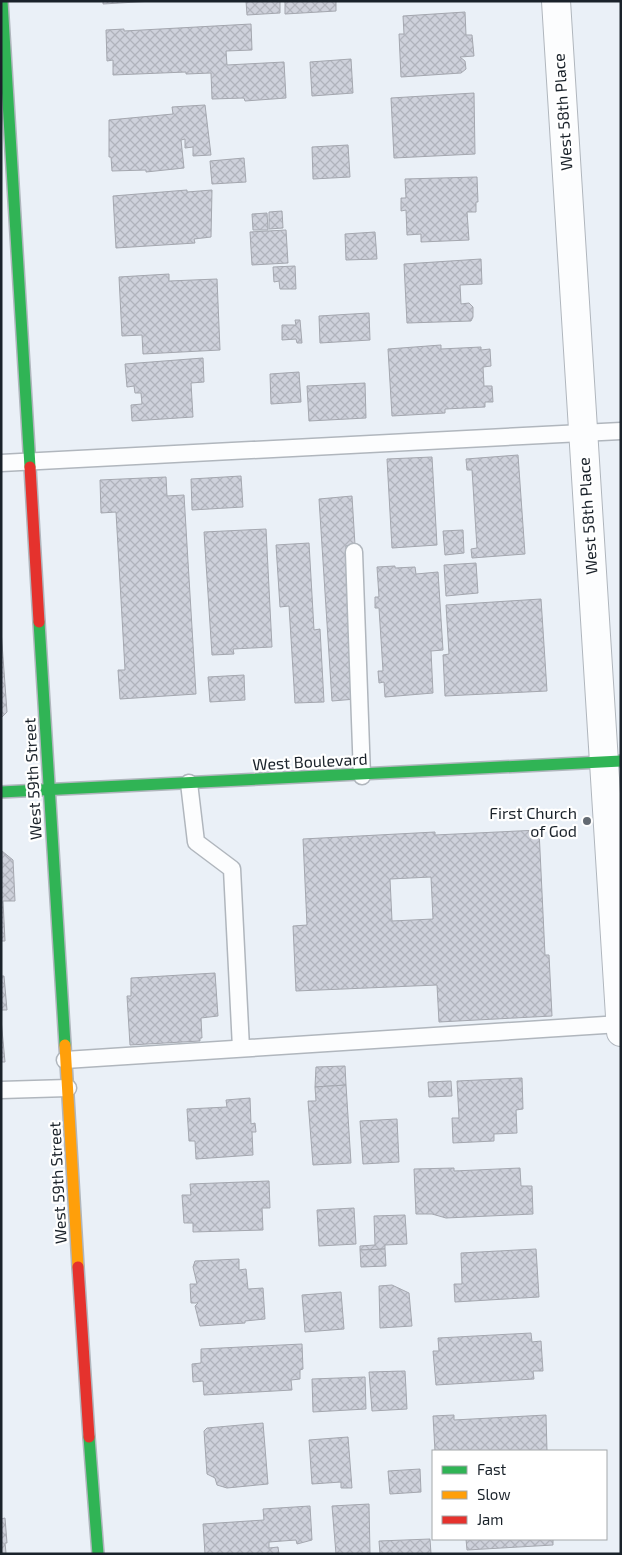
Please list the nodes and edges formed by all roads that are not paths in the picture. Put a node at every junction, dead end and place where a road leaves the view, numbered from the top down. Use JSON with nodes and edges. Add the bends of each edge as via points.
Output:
{"nodes":[{"id":1,"x":2,"y":1,"type":"edge"},
{"id":2,"x":556,"y":1,"type":"edge"},
{"id":3,"x":621,"y":431,"type":"edge"},
{"id":4,"x":582,"y":433,"type":"junction"},
{"id":5,"x":30,"y":462,"type":"junction"},
{"id":6,"x":1,"y":463,"type":"edge"},
{"id":7,"x":354,"y":552,"type":"dead end"},
{"id":8,"x":612,"y":762,"type":"edge"},
{"id":9,"x":362,"y":776,"type":"junction"},
{"id":10,"x":189,"y":783,"type":"junction"},
{"id":11,"x":50,"y":790,"type":"junction"},
{"id":12,"x":1,"y":792,"type":"edge"},
{"id":13,"x":620,"y":1024,"type":"edge"},
{"id":14,"x":621,"y":1032,"type":"edge"},
{"id":15,"x":241,"y":1048,"type":"junction"},
{"id":16,"x":65,"y":1060,"type":"junction"},
{"id":17,"x":68,"y":1088,"type":"junction"},
{"id":18,"x":1,"y":1090,"type":"edge"},
{"id":19,"x":98,"y":1554,"type":"edge"}],
"edges":[{"from":1,"to":5,"type":"street","name":"West 59th Street"},
{"from":2,"to":4,"type":"street","name":"West 58th Place"},
{"from":3,"to":4,"type":"lane"},
{"from":4,"to":5,"type":"lane"},
{"from":4,"to":8,"type":"street","name":"West 58th Place"},
{"from":5,"to":6,"type":"lane"},
{"from":5,"to":11,"type":"street","name":"West 59th Street"},
{"from":7,"to":9,"type":"lane"},
{"from":8,"to":9,"type":"street","name":"West Boulevard"},
{"from":8,"to":13,"type":"street","name":"West 58th Place"},
{"from":9,"to":10,"type":"street","name":"West Boulevard"},
{"from":10,"to":11,"type":"street","name":"West Boulevard"},
{"from":10,"to":15,"type":"lane","via":[[196,842],[232,869]]},
{"from":11,"to":12,"type":"street","name":"West Boulevard"},
{"from":11,"to":16,"type":"street","name":"West 59th Street"},
{"from":13,"to":14,"type":"street","name":"West 58th Place"},
{"from":13,"to":15,"type":"lane"},
{"from":15,"to":16,"type":"lane"},
{"from":16,"to":17,"type":"street","name":"West 59th Street"},
{"from":17,"to":18,"type":"lane"},
{"from":17,"to":19,"type":"street","name":"West 59th Street"}]}
